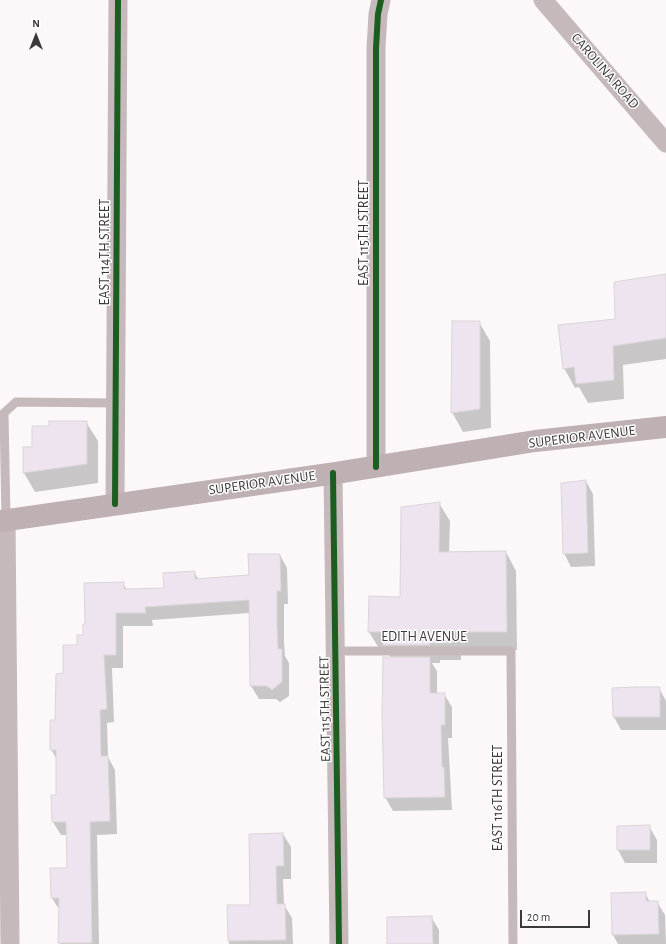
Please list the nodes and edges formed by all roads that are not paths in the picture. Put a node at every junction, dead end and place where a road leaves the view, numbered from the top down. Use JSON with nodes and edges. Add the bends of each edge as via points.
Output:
{"nodes":[{"id":1,"x":118,"y":0,"type":"edge"},
{"id":2,"x":381,"y":0,"type":"edge"},
{"id":3,"x":543,"y":0,"type":"edge"},
{"id":4,"x":666,"y":143,"type":"edge"},
{"id":5,"x":116,"y":403,"type":"junction"},
{"id":6,"x":666,"y":427,"type":"edge"},
{"id":7,"x":376,"y":467,"type":"junction"},
{"id":8,"x":333,"y":473,"type":"junction"},
{"id":9,"x":115,"y":504,"type":"junction"},
{"id":10,"x":3,"y":521,"type":"edge"},
{"id":11,"x":336,"y":651,"type":"junction"},
{"id":12,"x":511,"y":651,"type":"joint"},
{"id":13,"x":10,"y":944,"type":"edge"},
{"id":14,"x":339,"y":944,"type":"edge"},
{"id":15,"x":514,"y":944,"type":"edge"}],
"edges":[{"from":1,"to":5,"type":"street","name":"EAST 114TH STREET"},
{"from":2,"to":7,"type":"street","name":"EAST 115TH STREET","via":[[376,32]]},
{"from":3,"to":4,"type":"street","name":"CAROLINA ROAD"},
{"from":5,"to":9,"type":"street","name":"EAST 114TH STREET"},
{"from":5,"to":10,"type":"lane","via":[[16,402],[4,413]]},
{"from":6,"to":7,"type":"main road","name":"SUPERIOR AVENUE","via":[[535,442]]},
{"from":7,"to":8,"type":"main road","name":"SUPERIOR AVENUE"},
{"from":8,"to":9,"type":"main road","name":"SUPERIOR AVENUE"},
{"from":8,"to":11,"type":"street","name":"EAST 115TH STREET"},
{"from":9,"to":10,"type":"main road","name":"SUPERIOR AVENUE"},
{"from":10,"to":13,"type":"street"},
{"from":11,"to":12,"type":"lane","name":"EDITH AVENUE"},
{"from":11,"to":14,"type":"street","name":"EAST 115TH STREET"},
{"from":12,"to":15,"type":"lane","name":"EAST 116TH STREET"}]}
